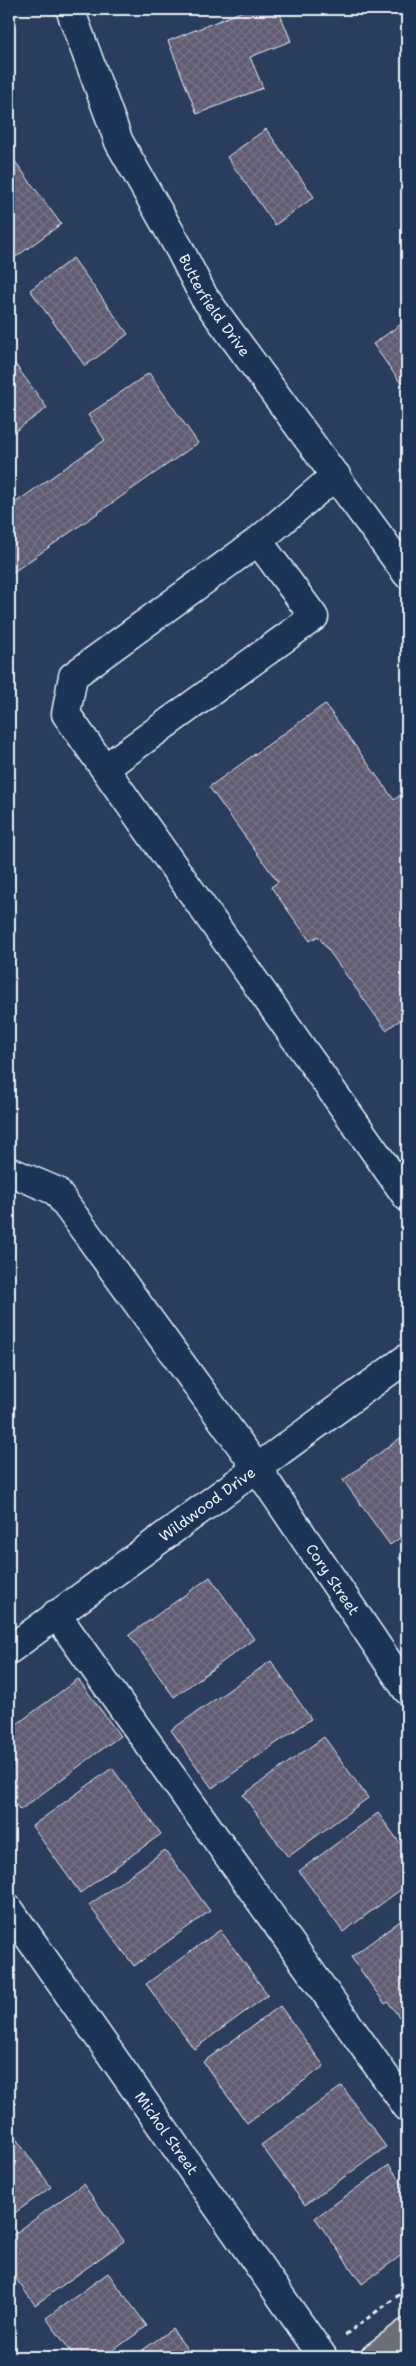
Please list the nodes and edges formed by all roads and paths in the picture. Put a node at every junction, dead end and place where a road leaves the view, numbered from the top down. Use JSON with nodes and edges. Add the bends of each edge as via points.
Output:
{"nodes":[{"id":1,"x":70,"y":9,"type":"edge"},
{"id":2,"x":336,"y":476,"type":"junction"},
{"id":3,"x":258,"y":541,"type":"junction"},
{"id":4,"x":407,"y":574,"type":"edge"},
{"id":5,"x":105,"y":768,"type":"junction"},
{"id":6,"x":9,"y":1171,"type":"edge"},
{"id":7,"x":407,"y":1197,"type":"edge"},
{"id":8,"x":407,"y":1358,"type":"edge"},
{"id":9,"x":257,"y":1468,"type":"junction"},
{"id":10,"x":56,"y":1614,"type":"junction"},
{"id":11,"x":9,"y":1650,"type":"edge"},
{"id":12,"x":407,"y":1690,"type":"edge"},
{"id":13,"x":9,"y":1909,"type":"edge"},
{"id":14,"x":407,"y":2107,"type":"edge"},
{"id":15,"x":407,"y":2289,"type":"edge"},
{"id":16,"x":407,"y":2333,"type":"edge"},
{"id":17,"x":322,"y":2355,"type":"edge"},
{"id":18,"x":375,"y":2357,"type":"edge"}],
"edges":[{"from":1,"to":2,"type":"street","name":"Butterfield Drive","via":[[119,142],[204,296]]},
{"from":2,"to":3,"type":"street"},
{"from":2,"to":4,"type":"street","name":"Butterfield Drive"},
{"from":3,"to":5,"type":"street","via":[[73,676],[66,714]]},
{"from":3,"to":5,"type":"street","via":[[314,617]]},
{"from":5,"to":7,"type":"street"},
{"from":6,"to":9,"type":"street","name":"Cory Street","via":[[56,1191]]},
{"from":8,"to":9,"type":"street","name":"Wildwood Drive"},
{"from":9,"to":10,"type":"street","name":"Wildwood Drive"},
{"from":9,"to":12,"type":"street","name":"Cory Street"},
{"from":10,"to":11,"type":"street","name":"Wildwood Drive"},
{"from":10,"to":14,"type":"street"},
{"from":13,"to":17,"type":"street","name":"Michol Street"},
{"from":15,"to":17,"type":"path"},
{"from":16,"to":18,"type":"main road"}]}
